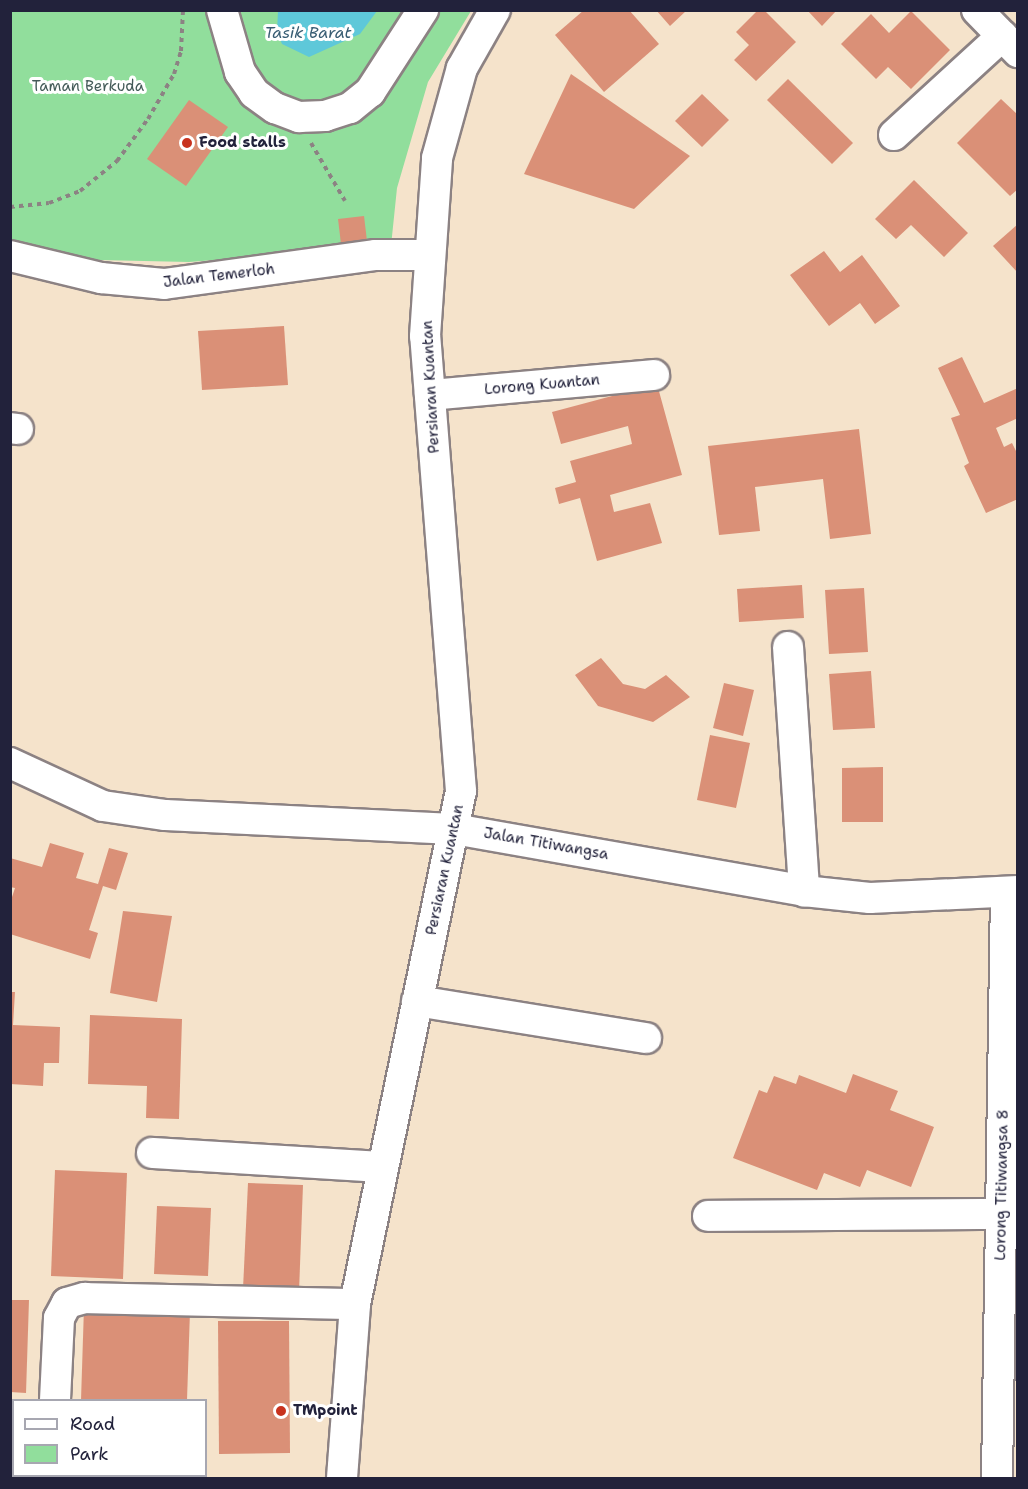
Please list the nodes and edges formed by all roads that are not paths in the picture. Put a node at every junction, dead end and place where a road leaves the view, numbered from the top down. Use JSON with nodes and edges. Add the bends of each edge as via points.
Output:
{"nodes":[{"id":1,"x":222,"y":10,"type":"edge"},
{"id":2,"x":423,"y":10,"type":"edge"},
{"id":3,"x":495,"y":10,"type":"edge"},
{"id":4,"x":977,"y":10,"type":"edge"},
{"id":5,"x":1010,"y":44,"type":"edge"},
{"id":6,"x":894,"y":135,"type":"dead end"},
{"id":7,"x":430,"y":255,"type":"junction"},
{"id":8,"x":10,"y":256,"type":"edge"},
{"id":9,"x":654,"y":375,"type":"dead end"},
{"id":10,"x":430,"y":395,"type":"junction"},
{"id":11,"x":788,"y":647,"type":"dead end"},
{"id":12,"x":11,"y":763,"type":"edge"},
{"id":13,"x":454,"y":829,"type":"junction"},
{"id":14,"x":804,"y":891,"type":"junction"},
{"id":15,"x":1012,"y":892,"type":"edge"},
{"id":16,"x":417,"y":1001,"type":"junction"},
{"id":17,"x":646,"y":1038,"type":"dead end"},
{"id":18,"x":152,"y":1153,"type":"dead end"},
{"id":19,"x":383,"y":1167,"type":"junction"},
{"id":20,"x":1001,"y":1214,"type":"junction"},
{"id":21,"x":708,"y":1216,"type":"dead end"},
{"id":22,"x":355,"y":1304,"type":"junction"},
{"id":23,"x":55,"y":1399,"type":"edge"},
{"id":24,"x":342,"y":1479,"type":"edge"},
{"id":25,"x":997,"y":1479,"type":"edge"}],
"edges":[{"from":1,"to":2,"type":"street","via":[[240,72],[254,93],[275,108],[299,117],[325,116],[350,108],[370,92]]},
{"from":3,"to":7,"type":"street","name":"Persiaran Kuantan","via":[[462,68],[437,158]]},
{"from":4,"to":5,"type":"street"},
{"from":5,"to":6,"type":"street"},
{"from":7,"to":8,"type":"street","name":"Jalan Temerloh","via":[[376,255],[164,284],[100,278]]},
{"from":7,"to":10,"type":"street","name":"Persiaran Kuantan","via":[[425,336]]},
{"from":9,"to":10,"type":"street","name":"Lorong Kuantan"},
{"from":10,"to":13,"type":"street","name":"Persiaran Kuantan","via":[[461,791]]},
{"from":11,"to":14,"type":"street"},
{"from":12,"to":13,"type":"street","name":"Jalan Titiwangsa","via":[[103,806],[165,815]]},
{"from":13,"to":14,"type":"street","name":"Jalan Titiwangsa"},
{"from":13,"to":16,"type":"street","name":"Persiaran Kuantan"},
{"from":14,"to":15,"type":"street","name":"Jalan Titiwangsa","via":[[870,898]]},
{"from":15,"to":20,"type":"street","name":"Lorong Titiwangsa 8"},
{"from":16,"to":17,"type":"street"},
{"from":16,"to":19,"type":"street","name":"Persiaran Kuantan"},
{"from":18,"to":19,"type":"street"},
{"from":19,"to":22,"type":"street","name":"Persiaran Kuantan"},
{"from":20,"to":21,"type":"street"},
{"from":20,"to":25,"type":"street","name":"Lorong Titiwangsa 8"},
{"from":22,"to":23,"type":"street","via":[[85,1298],[67,1303],[59,1318]]},
{"from":22,"to":24,"type":"street","name":"Persiaran Kuantan"}]}
